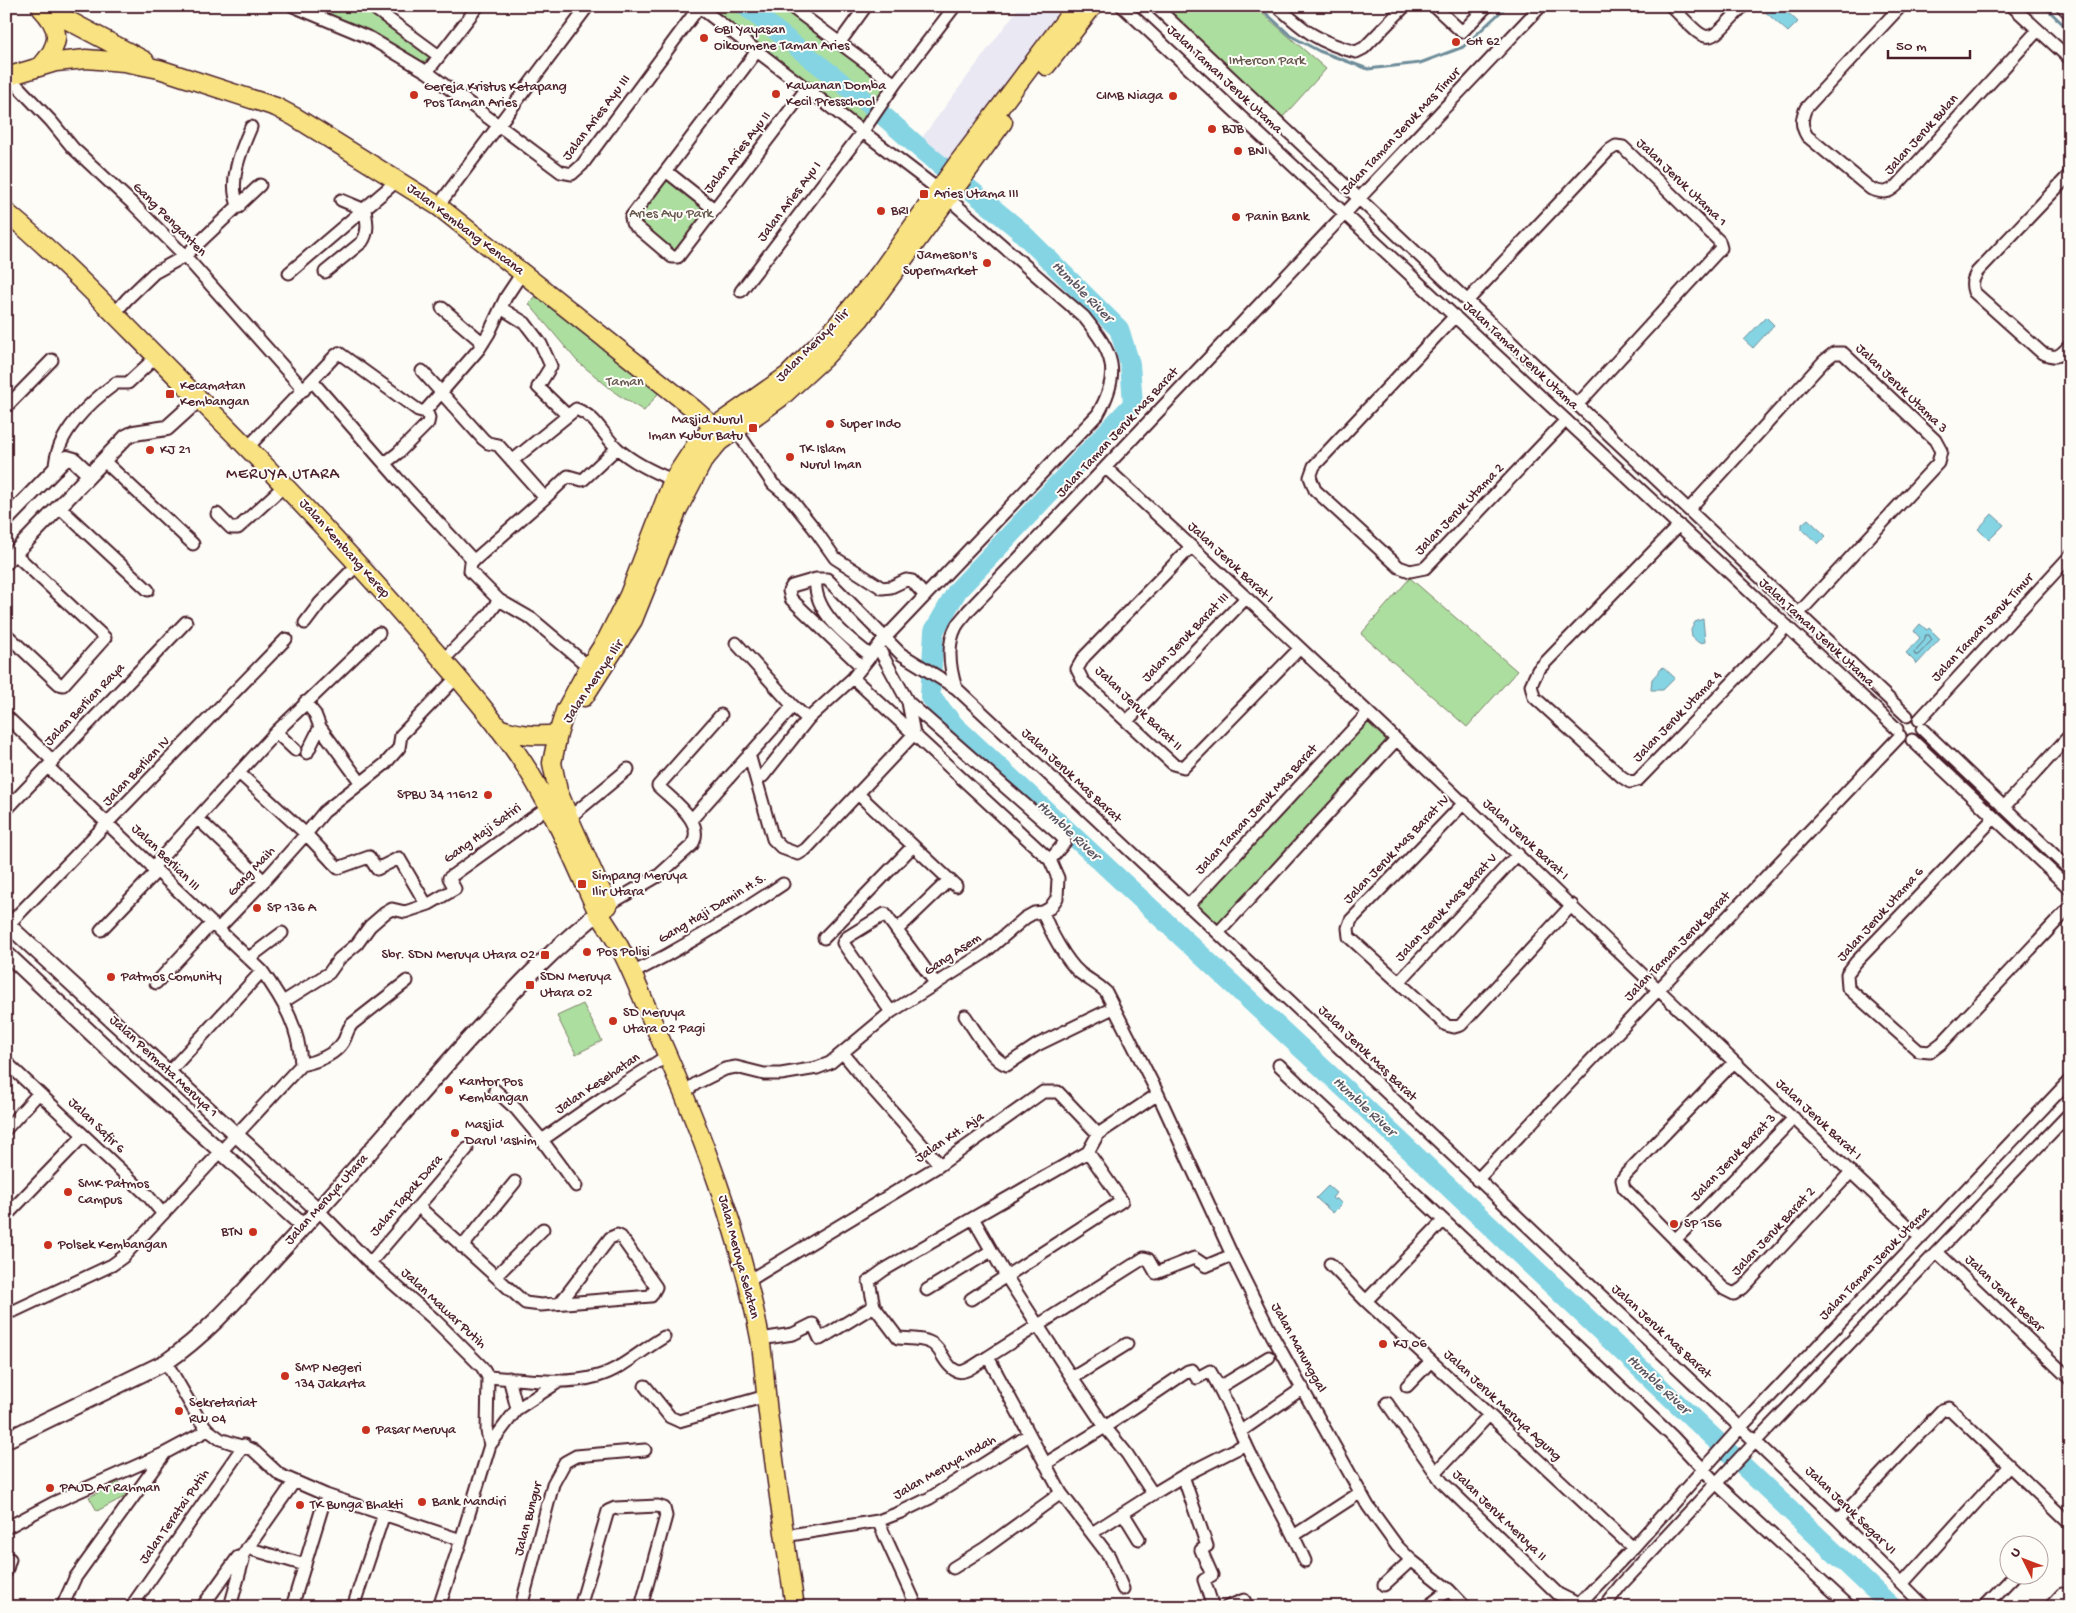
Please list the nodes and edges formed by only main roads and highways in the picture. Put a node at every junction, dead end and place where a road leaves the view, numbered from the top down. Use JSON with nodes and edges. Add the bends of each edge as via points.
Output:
{"nodes":[{"id":1,"x":40,"y":6,"type":"edge"},
{"id":2,"x":1076,"y":6,"type":"edge"},
{"id":3,"x":1093,"y":6,"type":"edge"},
{"id":4,"x":42,"y":65,"type":"junction"},
{"id":5,"x":159,"y":69,"type":"junction"},
{"id":6,"x":7,"y":76,"type":"edge"},
{"id":7,"x":963,"y":167,"type":"junction"},
{"id":8,"x":948,"y":189,"type":"junction"},
{"id":9,"x":6,"y":212,"type":"edge"},
{"id":10,"x":714,"y":428,"type":"junction"},
{"id":11,"x":669,"y":508,"type":"junction"},
{"id":12,"x":498,"y":728,"type":"junction"},
{"id":13,"x":558,"y":734,"type":"junction"},
{"id":14,"x":605,"y":915,"type":"junction"},
{"id":15,"x":6,"y":1440,"type":"edge"},
{"id":16,"x":795,"y":1607,"type":"edge"}],
"edges":[{"from":1,"to":4,"type":"main road","name":"Jalan Kembang Kencana","via":[[52,22],[57,36],[56,47]]},
{"from":1,"to":5,"type":"main road","name":"Jalan Kembang Kencana"},
{"from":2,"to":7,"type":"main road","name":"Jalan Meruya Ilir"},
{"from":3,"to":7,"type":"main road","name":"Jalan Meruya Ilir"},
{"from":4,"to":5,"type":"main road","name":"Jalan Kembang Kencana","via":[[93,60]]},
{"from":4,"to":6,"type":"main road","name":"Jalan Kembang Kencana"},
{"from":5,"to":10,"type":"main road","name":"Jalan Kembang Kencana","via":[[276,107],[398,180],[438,206]]},
{"from":7,"to":8,"type":"main road","name":"Jalan Meruya Ilir"},
{"from":8,"to":10,"type":"main road","name":"Jalan Meruya Ilir","via":[[833,330],[788,375]]},
{"from":8,"to":11,"type":"main road","name":"Jalan Meruya Ilir","via":[[860,319],[780,398],[719,442]]},
{"from":9,"to":12,"type":"main road","name":"Jalan Kembang Kerep","via":[[114,314],[285,485],[358,563]]},
{"from":10,"to":11,"type":"main road","name":"Jalan Meruya Ilir","via":[[696,445],[673,480]]},
{"from":11,"to":13,"type":"main road","name":"Jalan Meruya Ilir","via":[[607,639],[566,711]]},
{"from":11,"to":13,"type":"main road","name":"Jalan Meruya Ilir","via":[[641,602],[627,632],[574,715]]},
{"from":12,"to":13,"type":"main road","via":[[522,736]]},
{"from":12,"to":14,"type":"main road","name":"Jalan Kembang Kerep","via":[[549,806]]},
{"from":13,"to":14,"type":"main road","via":[[552,763],[558,791]]},
{"from":14,"to":15,"type":"main road","name":"Jalan Meruya Utara","via":[[552,951],[508,997],[319,1211],[210,1328],[166,1362]]},
{"from":14,"to":16,"type":"main road","name":"Jalan Meruya Selatan","via":[[668,1056],[714,1171],[748,1281],[760,1339]]}]}
